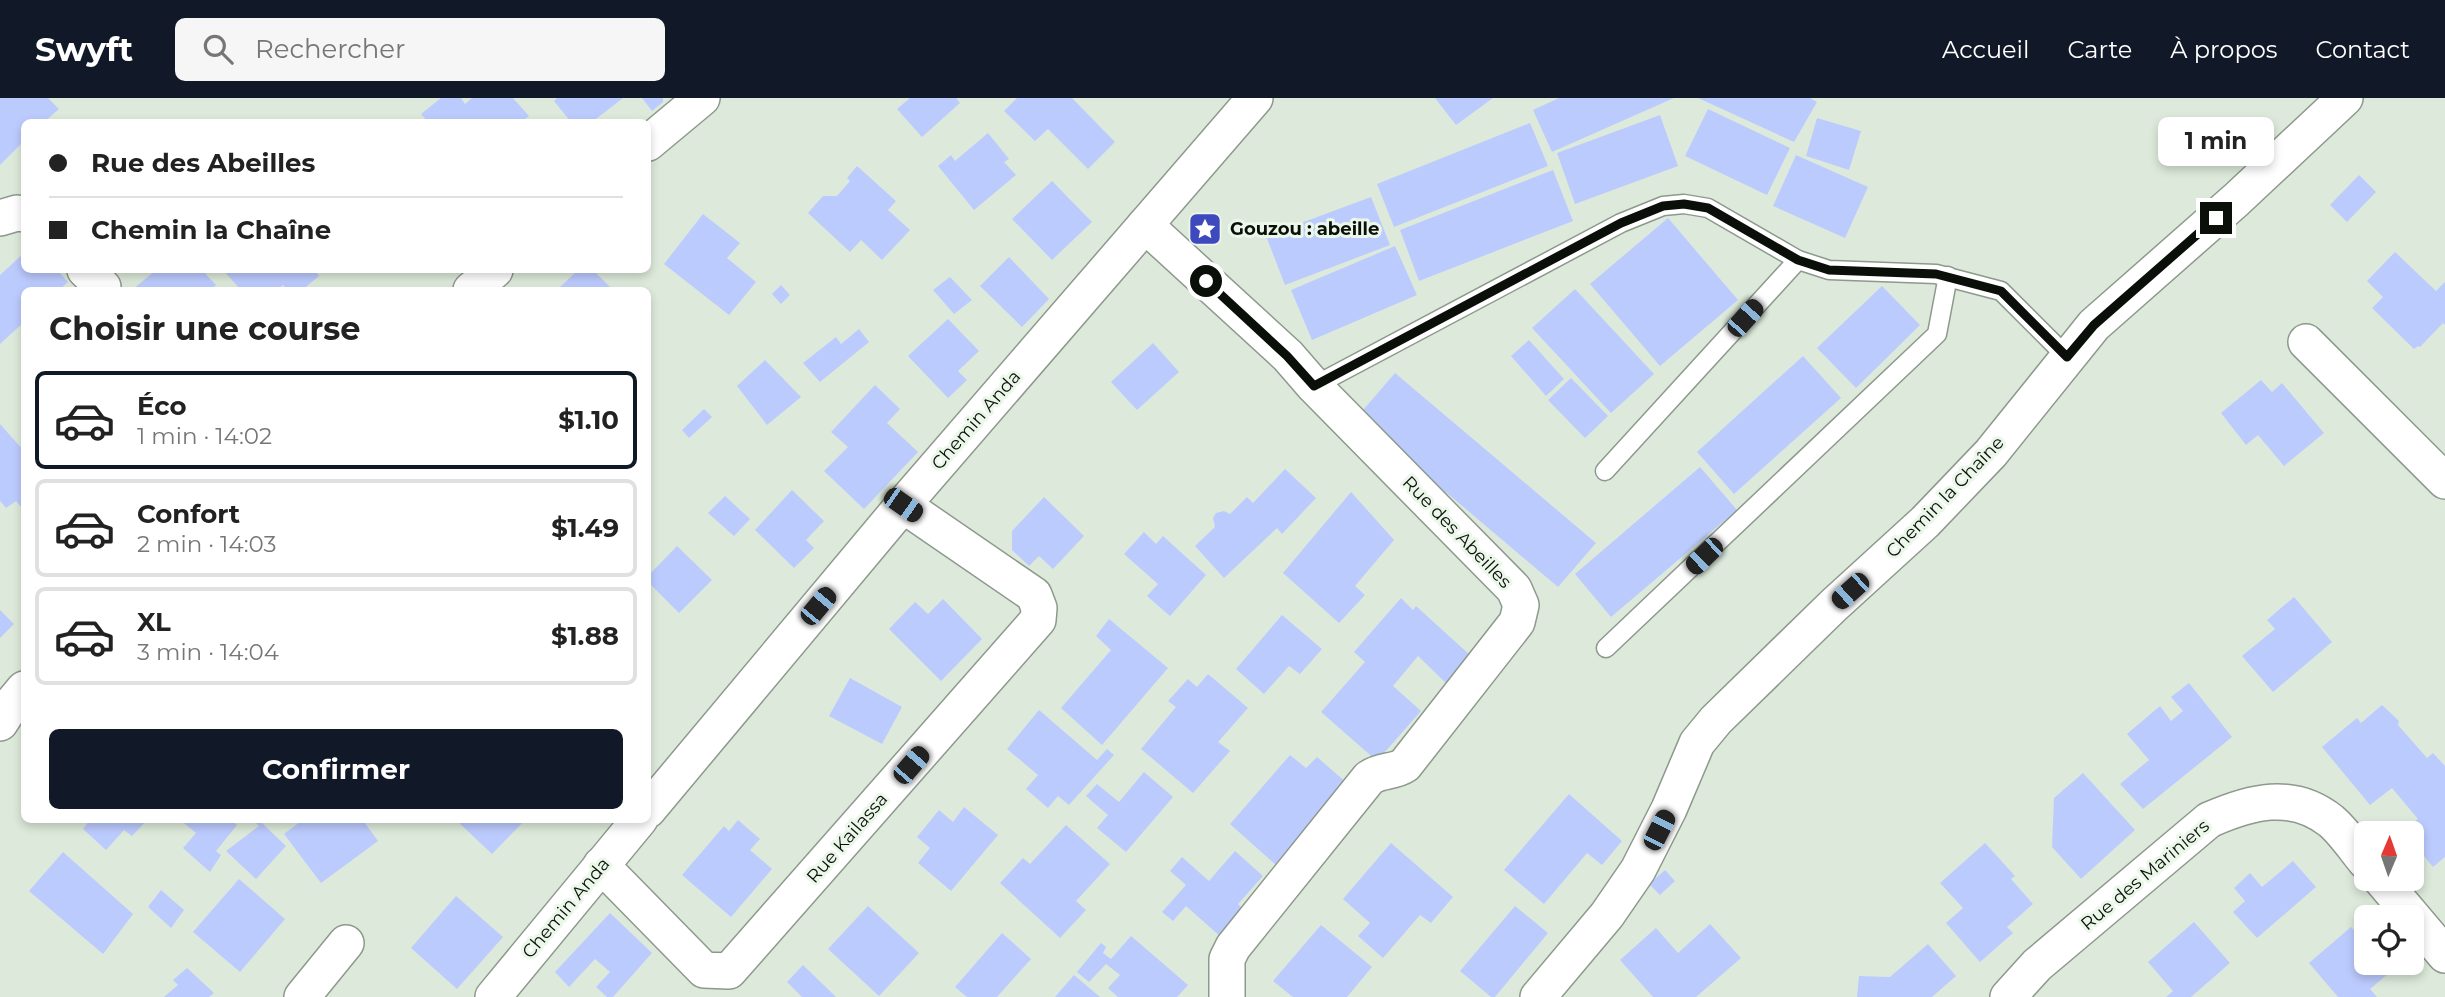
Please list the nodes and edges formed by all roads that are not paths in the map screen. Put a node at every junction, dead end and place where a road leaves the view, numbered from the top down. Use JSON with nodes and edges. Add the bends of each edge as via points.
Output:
{"nodes":[{"id":1,"x":702,"y":98,"type":"edge"},
{"id":2,"x":1255,"y":98,"type":"edge"},
{"id":3,"x":2346,"y":98,"type":"edge"},
{"id":4,"x":651,"y":140,"type":"edge"},
{"id":5,"x":21,"y":214,"type":"edge"},
{"id":6,"x":0,"y":218,"type":"edge"},
{"id":7,"x":1145,"y":225,"type":"junction"},
{"id":8,"x":1798,"y":260,"type":"junction"},
{"id":9,"x":491,"y":273,"type":"edge"},
{"id":10,"x":1948,"y":276,"type":"junction"},
{"id":11,"x":475,"y":287,"type":"edge"},
{"id":12,"x":2306,"y":342,"type":"dead end"},
{"id":13,"x":2067,"y":357,"type":"junction"},
{"id":14,"x":1314,"y":386,"type":"junction"},
{"id":15,"x":1605,"y":471,"type":"dead end"},
{"id":16,"x":2445,"y":481,"type":"edge"},
{"id":17,"x":903,"y":505,"type":"junction"},
{"id":18,"x":1606,"y":648,"type":"dead end"},
{"id":19,"x":21,"y":693,"type":"edge"},
{"id":20,"x":0,"y":723,"type":"edge"},
{"id":21,"x":651,"y":806,"type":"edge"},
{"id":22,"x":637,"y":823,"type":"edge"},
{"id":23,"x":2354,"y":848,"type":"edge"},
{"id":24,"x":601,"y":865,"type":"junction"},
{"id":25,"x":2391,"y":891,"type":"edge"},
{"id":26,"x":346,"y":943,"type":"dead end"},
{"id":27,"x":2445,"y":955,"type":"edge"},
{"id":28,"x":302,"y":997,"type":"edge"},
{"id":29,"x":493,"y":997,"type":"edge"},
{"id":30,"x":1227,"y":997,"type":"edge"},
{"id":31,"x":1538,"y":997,"type":"edge"},
{"id":32,"x":2008,"y":997,"type":"edge"}],
"edges":[{"from":1,"to":4,"type":"street"},
{"from":2,"to":7,"type":"street","name":"Chemin Anda"},
{"from":3,"to":13,"type":"street","name":"Chemin la Chaîne","via":[[2094,325]]},
{"from":5,"to":6,"type":"street"},
{"from":7,"to":14,"type":"street","name":"Rue des Abeilles"},
{"from":7,"to":17,"type":"street","name":"Chemin Anda"},
{"from":8,"to":10,"type":"lane","via":[[1829,270]]},
{"from":8,"to":14,"type":"lane","via":[[1708,208],[1663,206],[1621,223]]},
{"from":8,"to":15,"type":"lane"},
{"from":9,"to":11,"type":"street"},
{"from":10,"to":13,"type":"lane","via":[[2001,291]]},
{"from":10,"to":18,"type":"lane","via":[[1937,334]]},
{"from":12,"to":16,"type":"street"},
{"from":13,"to":31,"type":"street","name":"Chemin la Chaîne","via":[[1991,453],[1944,502],[1716,720],[1697,743],[1638,870],[1608,915]]},
{"from":14,"to":30,"type":"street","name":"Rue des Abeilles","via":[[1514,589],[1521,605],[1517,622],[1405,765],[1369,778],[1233,947],[1227,959]]},
{"from":17,"to":21,"type":"street","name":"Chemin Anda"},
{"from":17,"to":24,"type":"street","name":"Rue Kailassa","via":[[1034,595],[1038,620],[729,971],[704,970]]},
{"from":19,"to":20,"type":"street"},
{"from":22,"to":24,"type":"street","name":"Chemin Anda"},
{"from":23,"to":32,"type":"street","name":"Rue des Mariniers","via":[[2331,821],[2302,805],[2269,800],[2238,807],[2209,820],[2037,965]]},
{"from":24,"to":29,"type":"street","name":"Chemin Anda"},
{"from":25,"to":27,"type":"street"},
{"from":26,"to":28,"type":"street"}]}
